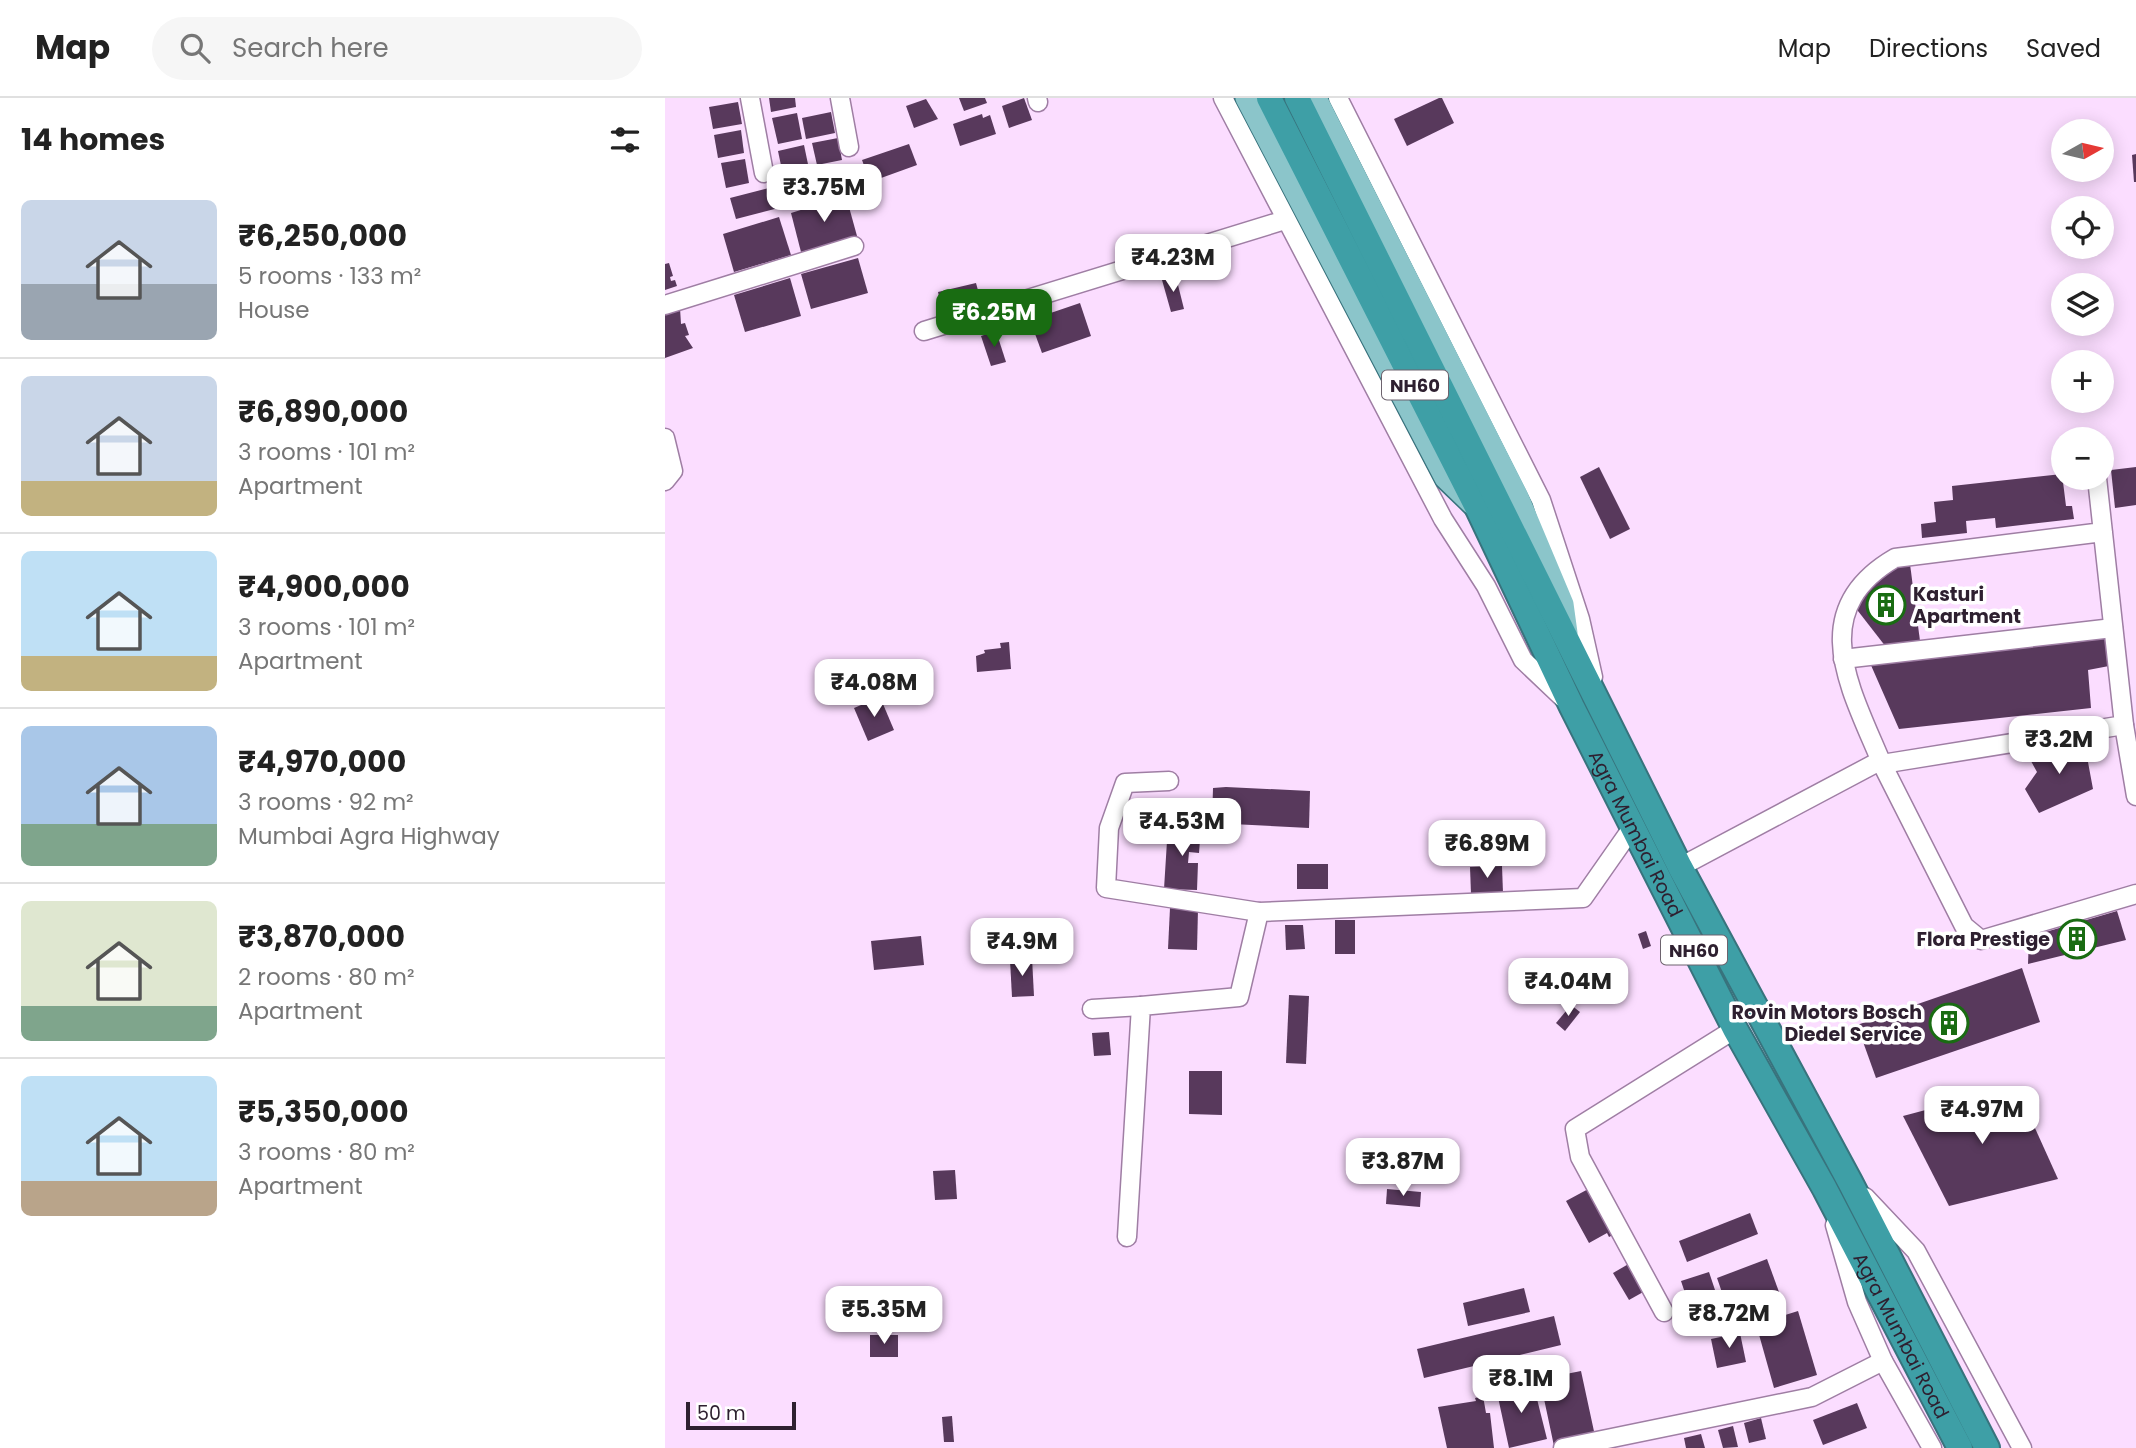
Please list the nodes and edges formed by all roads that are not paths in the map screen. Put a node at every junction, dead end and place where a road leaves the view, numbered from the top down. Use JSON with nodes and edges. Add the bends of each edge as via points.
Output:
{"nodes":[{"id":1,"x":750,"y":98,"type":"edge"},
{"id":2,"x":839,"y":98,"type":"edge"},
{"id":3,"x":1223,"y":98,"type":"edge"},
{"id":4,"x":1246,"y":98,"type":"edge"},
{"id":5,"x":1269,"y":98,"type":"edge"},
{"id":6,"x":1297,"y":98,"type":"edge"},
{"id":7,"x":1316,"y":98,"type":"edge"},
{"id":8,"x":1338,"y":98,"type":"edge"},
{"id":9,"x":849,"y":147,"type":"dead end"},
{"id":10,"x":764,"y":173,"type":"dead end"},
{"id":11,"x":1285,"y":220,"type":"junction"},
{"id":12,"x":854,"y":246,"type":"dead end"},
{"id":13,"x":665,"y":305,"type":"edge"},
{"id":14,"x":924,"y":331,"type":"dead end"},
{"id":15,"x":665,"y":438,"type":"edge"},
{"id":16,"x":665,"y":481,"type":"edge"},
{"id":17,"x":2098,"y":490,"type":"edge"},
{"id":18,"x":1479,"y":511,"type":"junction"},
{"id":19,"x":2103,"y":532,"type":"junction"},
{"id":20,"x":2113,"y":628,"type":"junction"},
{"id":21,"x":1570,"y":649,"type":"junction"},
{"id":22,"x":1843,"y":659,"type":"junction"},
{"id":23,"x":1572,"y":707,"type":"junction"},
{"id":24,"x":1599,"y":707,"type":"junction"},
{"id":25,"x":2124,"y":725,"type":"junction"},
{"id":26,"x":1882,"y":764,"type":"junction"},
{"id":27,"x":1169,"y":781,"type":"dead end"},
{"id":28,"x":2136,"y":796,"type":"edge"},
{"id":29,"x":1632,"y":828,"type":"junction"},
{"id":30,"x":1680,"y":867,"type":"junction"},
{"id":31,"x":2136,"y":894,"type":"edge"},
{"id":32,"x":1259,"y":912,"type":"junction"},
{"id":33,"x":1141,"y":1006,"type":"junction"},
{"id":34,"x":1092,"y":1009,"type":"dead end"},
{"id":35,"x":1735,"y":1029,"type":"junction"},
{"id":36,"x":1850,"y":1182,"type":"junction"},
{"id":37,"x":1825,"y":1189,"type":"junction"},
{"id":38,"x":1127,"y":1237,"type":"dead end"},
{"id":39,"x":1664,"y":1312,"type":"dead end"},
{"id":40,"x":1883,"y":1361,"type":"junction"},
{"id":41,"x":1563,"y":1448,"type":"edge"},
{"id":42,"x":1932,"y":1448,"type":"edge"},
{"id":43,"x":1960,"y":1448,"type":"edge"},
{"id":44,"x":1987,"y":1448,"type":"edge"},
{"id":45,"x":2022,"y":1448,"type":"edge"}],
"edges":[{"from":1,"to":10,"type":"street"},
{"from":2,"to":9,"type":"street"},
{"from":3,"to":11,"type":"street"},
{"from":4,"to":18,"type":"main road","via":[[1445,478]]},
{"from":5,"to":18,"type":"highway","number":"NH60"},
{"from":6,"to":21,"type":"highway","number":"NH60"},
{"from":7,"to":21,"type":"main road","via":[[1518,496],[1563,604]]},
{"from":8,"to":24,"type":"street","via":[[1541,500],[1580,618]]},
{"from":11,"to":14,"type":"street"},
{"from":11,"to":23,"type":"street","via":[[1523,660]]},
{"from":12,"to":13,"type":"street"},
{"from":15,"to":16,"type":"street","via":[[673,471]]},
{"from":17,"to":19,"type":"street"},
{"from":18,"to":23,"type":"highway","name":"Agra Mumbai Road","number":"NH60"},
{"from":19,"to":20,"type":"street"},
{"from":19,"to":22,"type":"street","via":[[1895,558],[1870,573],[1851,596],[1842,621]]},
{"from":20,"to":22,"type":"street"},
{"from":20,"to":25,"type":"street"},
{"from":21,"to":24,"type":"highway","number":"NH60"},
{"from":22,"to":26,"type":"street"},
{"from":23,"to":29,"type":"highway","name":"Agra Mumbai Road","number":"NH60"},
{"from":24,"to":30,"type":"highway","name":"Agra Mumbai Road","number":"NH60"},
{"from":25,"to":26,"type":"street"},
{"from":25,"to":28,"type":"street"},
{"from":26,"to":30,"type":"street","via":[[1862,770]]},
{"from":26,"to":31,"type":"street","via":[[1964,926],[1981,940]]},
{"from":27,"to":32,"type":"street","via":[[1125,783],[1109,828],[1106,888]]},
{"from":29,"to":32,"type":"street","via":[[1583,898]]},
{"from":29,"to":35,"type":"highway","name":"Agra Mumbai Road","number":"NH60"},
{"from":30,"to":36,"type":"highway","name":"Agra Mumbai Road","number":"NH60"},
{"from":32,"to":33,"type":"street","via":[[1239,998]]},
{"from":33,"to":34,"type":"street"},
{"from":33,"to":38,"type":"street"},
{"from":35,"to":37,"type":"highway","name":"Agra Mumbai Road","number":"NH60"},
{"from":35,"to":39,"type":"street","via":[[1575,1129],[1580,1157]]},
{"from":36,"to":44,"type":"highway","name":"Agra Mumbai Road","number":"NH60"},
{"from":36,"to":45,"type":"street","via":[[1916,1251]]},
{"from":37,"to":40,"type":"street","via":[[1857,1302]]},
{"from":37,"to":43,"type":"highway","name":"Agra Mumbai Road","number":"NH60"},
{"from":40,"to":41,"type":"street","via":[[1812,1397]]},
{"from":40,"to":42,"type":"street"}]}
